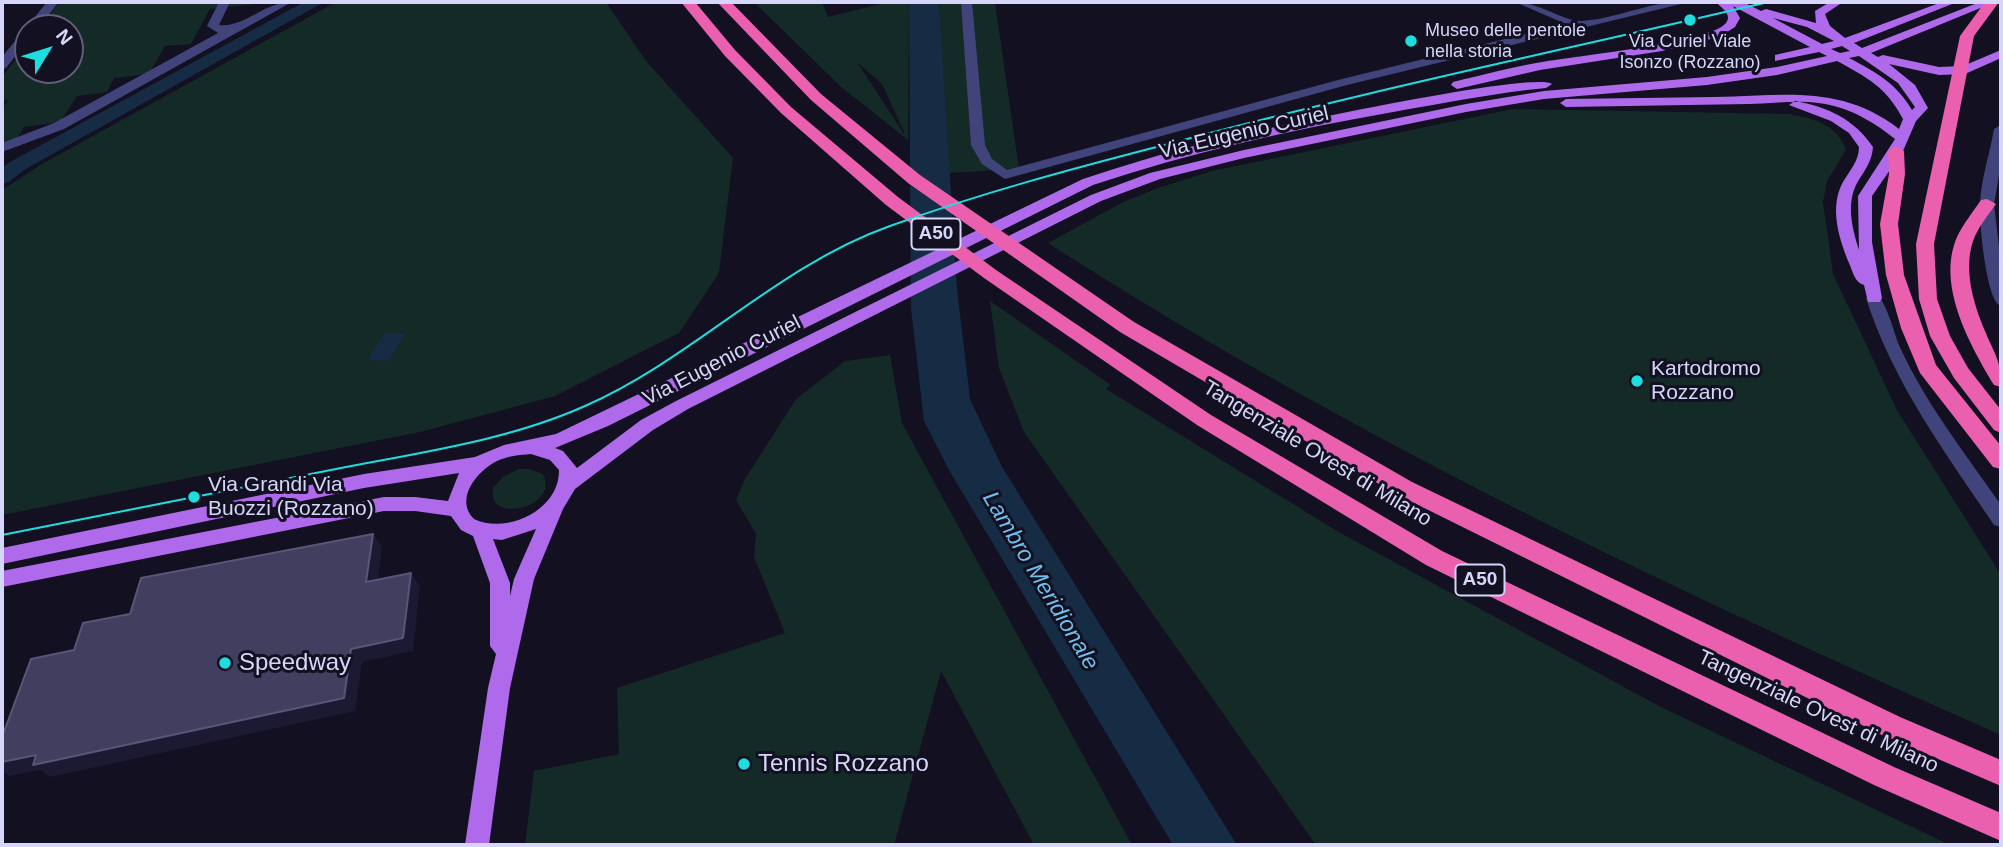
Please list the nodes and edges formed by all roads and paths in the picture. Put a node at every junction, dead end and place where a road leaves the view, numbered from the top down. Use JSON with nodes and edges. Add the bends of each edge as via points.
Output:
{"nodes":[{"id":1,"x":224,"y":2,"type":"edge"},
{"id":2,"x":286,"y":2,"type":"edge"},
{"id":3,"x":688,"y":2,"type":"edge"},
{"id":4,"x":724,"y":2,"type":"edge"},
{"id":5,"x":966,"y":2,"type":"edge"},
{"id":6,"x":1520,"y":2,"type":"edge"},
{"id":7,"x":1683,"y":2,"type":"edge"},
{"id":8,"x":1721,"y":2,"type":"edge"},
{"id":9,"x":1838,"y":2,"type":"edge"},
{"id":10,"x":1951,"y":2,"type":"edge"},
{"id":11,"x":1991,"y":2,"type":"edge"},
{"id":12,"x":1740,"y":4,"type":"edge"},
{"id":13,"x":1576,"y":24,"type":"junction"},
{"id":14,"x":239,"y":26,"type":"junction"},
{"id":15,"x":1833,"y":36,"type":"junction"},
{"id":16,"x":1858,"y":44,"type":"junction"},
{"id":17,"x":14,"y":50,"type":"edge"},
{"id":18,"x":2001,"y":54,"type":"edge"},
{"id":19,"x":2,"y":65,"type":"edge"},
{"id":20,"x":1517,"y":100,"type":"junction"},
{"id":21,"x":1760,"y":100,"type":"junction"},
{"id":22,"x":1340,"y":116,"type":"junction"},
{"id":23,"x":1910,"y":120,"type":"junction"},
{"id":24,"x":2001,"y":129,"type":"edge"},
{"id":25,"x":1899,"y":144,"type":"junction"},
{"id":26,"x":2,"y":148,"type":"edge"},
{"id":27,"x":1987,"y":204,"type":"junction"},
{"id":28,"x":1874,"y":298,"type":"junction"},
{"id":29,"x":2001,"y":301,"type":"edge"},
{"id":30,"x":2001,"y":380,"type":"edge"},
{"id":31,"x":2001,"y":425,"type":"edge"},
{"id":32,"x":531,"y":447,"type":"junction"},
{"id":33,"x":2001,"y":461,"type":"edge"},
{"id":34,"x":481,"y":463,"type":"junction"},
{"id":35,"x":571,"y":483,"type":"junction"},
{"id":36,"x":457,"y":510,"type":"junction"},
{"id":37,"x":554,"y":510,"type":"junction"},
{"id":38,"x":2001,"y":520,"type":"edge"},
{"id":39,"x":481,"y":531,"type":"junction"},
{"id":40,"x":2,"y":556,"type":"edge"},
{"id":41,"x":2,"y":579,"type":"edge"},
{"id":42,"x":499,"y":688,"type":"junction"},
{"id":43,"x":2001,"y":773,"type":"edge"},
{"id":44,"x":2001,"y":827,"type":"edge"},
{"id":45,"x":477,"y":845,"type":"edge"}],
"edges":[{"from":1,"to":14,"type":"street","via":[[213,26],[222,30]]},
{"from":2,"to":14,"type":"street"},
{"from":3,"to":44,"type":"highway","name":"Tangenziale Ovest di Milano","number":"A50","via":[[786,110],[892,201],[1204,420],[1434,558],[1885,776]]},
{"from":4,"to":43,"type":"highway","name":"Tangenziale Ovest di Milano","number":"A50","via":[[816,97],[914,179],[1127,327],[1404,488],[1891,726]]},
{"from":5,"to":13,"type":"street","via":[[978,145],[987,161],[1005,175]]},
{"from":6,"to":13,"type":"street"},
{"from":7,"to":13,"type":"street"},
{"from":8,"to":22,"type":"main road","via":[[1734,18],[1715,34],[1540,66]]},
{"from":9,"to":15,"type":"main road","via":[[1819,13]]},
{"from":10,"to":16,"type":"main road","name":"Via Eugenio Curiel"},
{"from":11,"to":20,"type":"main road","name":"Via Eugenio Curiel","via":[[1879,48],[1813,64]]},
{"from":11,"to":31,"type":"highway","via":[[1967,36],[1925,244],[1928,299],[1940,336],[1961,373]]},
{"from":12,"to":15,"type":"main road"},
{"from":12,"to":23,"type":"main road","via":[[1877,78],[1897,95]]},
{"from":14,"to":26,"type":"street","via":[[59,126]]},
{"from":15,"to":16,"type":"main road"},
{"from":16,"to":18,"type":"main road","via":[[1904,65],[1939,71],[1965,70]]},
{"from":16,"to":22,"type":"main road","name":"Via Eugenio Curiel","via":[[1695,72],[1530,85]]},
{"from":16,"to":23,"type":"main road","via":[[1914,89],[1922,108]]},
{"from":17,"to":19,"type":"street"},
{"from":20,"to":21,"type":"main road"},
{"from":20,"to":35,"type":"main road","name":"Via Eugenio Curiel","via":[[1199,164],[1096,198],[647,425]]},
{"from":21,"to":25,"type":"main road","via":[[1809,96],[1864,111]]},
{"from":21,"to":28,"type":"main road","via":[[1829,115],[1851,128],[1864,143],[1867,152],[1843,203],[1848,239]]},
{"from":22,"to":32,"type":"main road","name":"Via Eugenio Curiel","via":[[1139,164],[1088,182],[601,421],[560,440]]},
{"from":23,"to":25,"type":"main road"},
{"from":24,"to":27,"type":"street"},
{"from":25,"to":28,"type":"main road","via":[[1865,196],[1865,242]]},
{"from":25,"to":33,"type":"highway","via":[[1889,224],[1895,275],[1910,328],[1927,368]]},
{"from":27,"to":29,"type":"street"},
{"from":27,"to":30,"type":"highway","via":[[1965,239],[1961,277],[1970,319]]},
{"from":28,"to":38,"type":"street","via":[[1904,375]]},
{"from":32,"to":34,"type":"main road","via":[[497,454]]},
{"from":32,"to":35,"type":"main road","via":[[561,457],[569,468]]},
{"from":34,"to":36,"type":"main road","via":[[460,486]]},
{"from":34,"to":40,"type":"main road","via":[[364,481]]},
{"from":35,"to":37,"type":"main road"},
{"from":36,"to":39,"type":"main road","via":[[462,520]]},
{"from":36,"to":41,"type":"main road","via":[[384,504]]},
{"from":37,"to":39,"type":"main road","via":[[533,524],[507,532]]},
{"from":37,"to":42,"type":"main road","via":[[524,579]]},
{"from":39,"to":42,"type":"main road","via":[[500,583]]},
{"from":42,"to":45,"type":"main road"}]}
